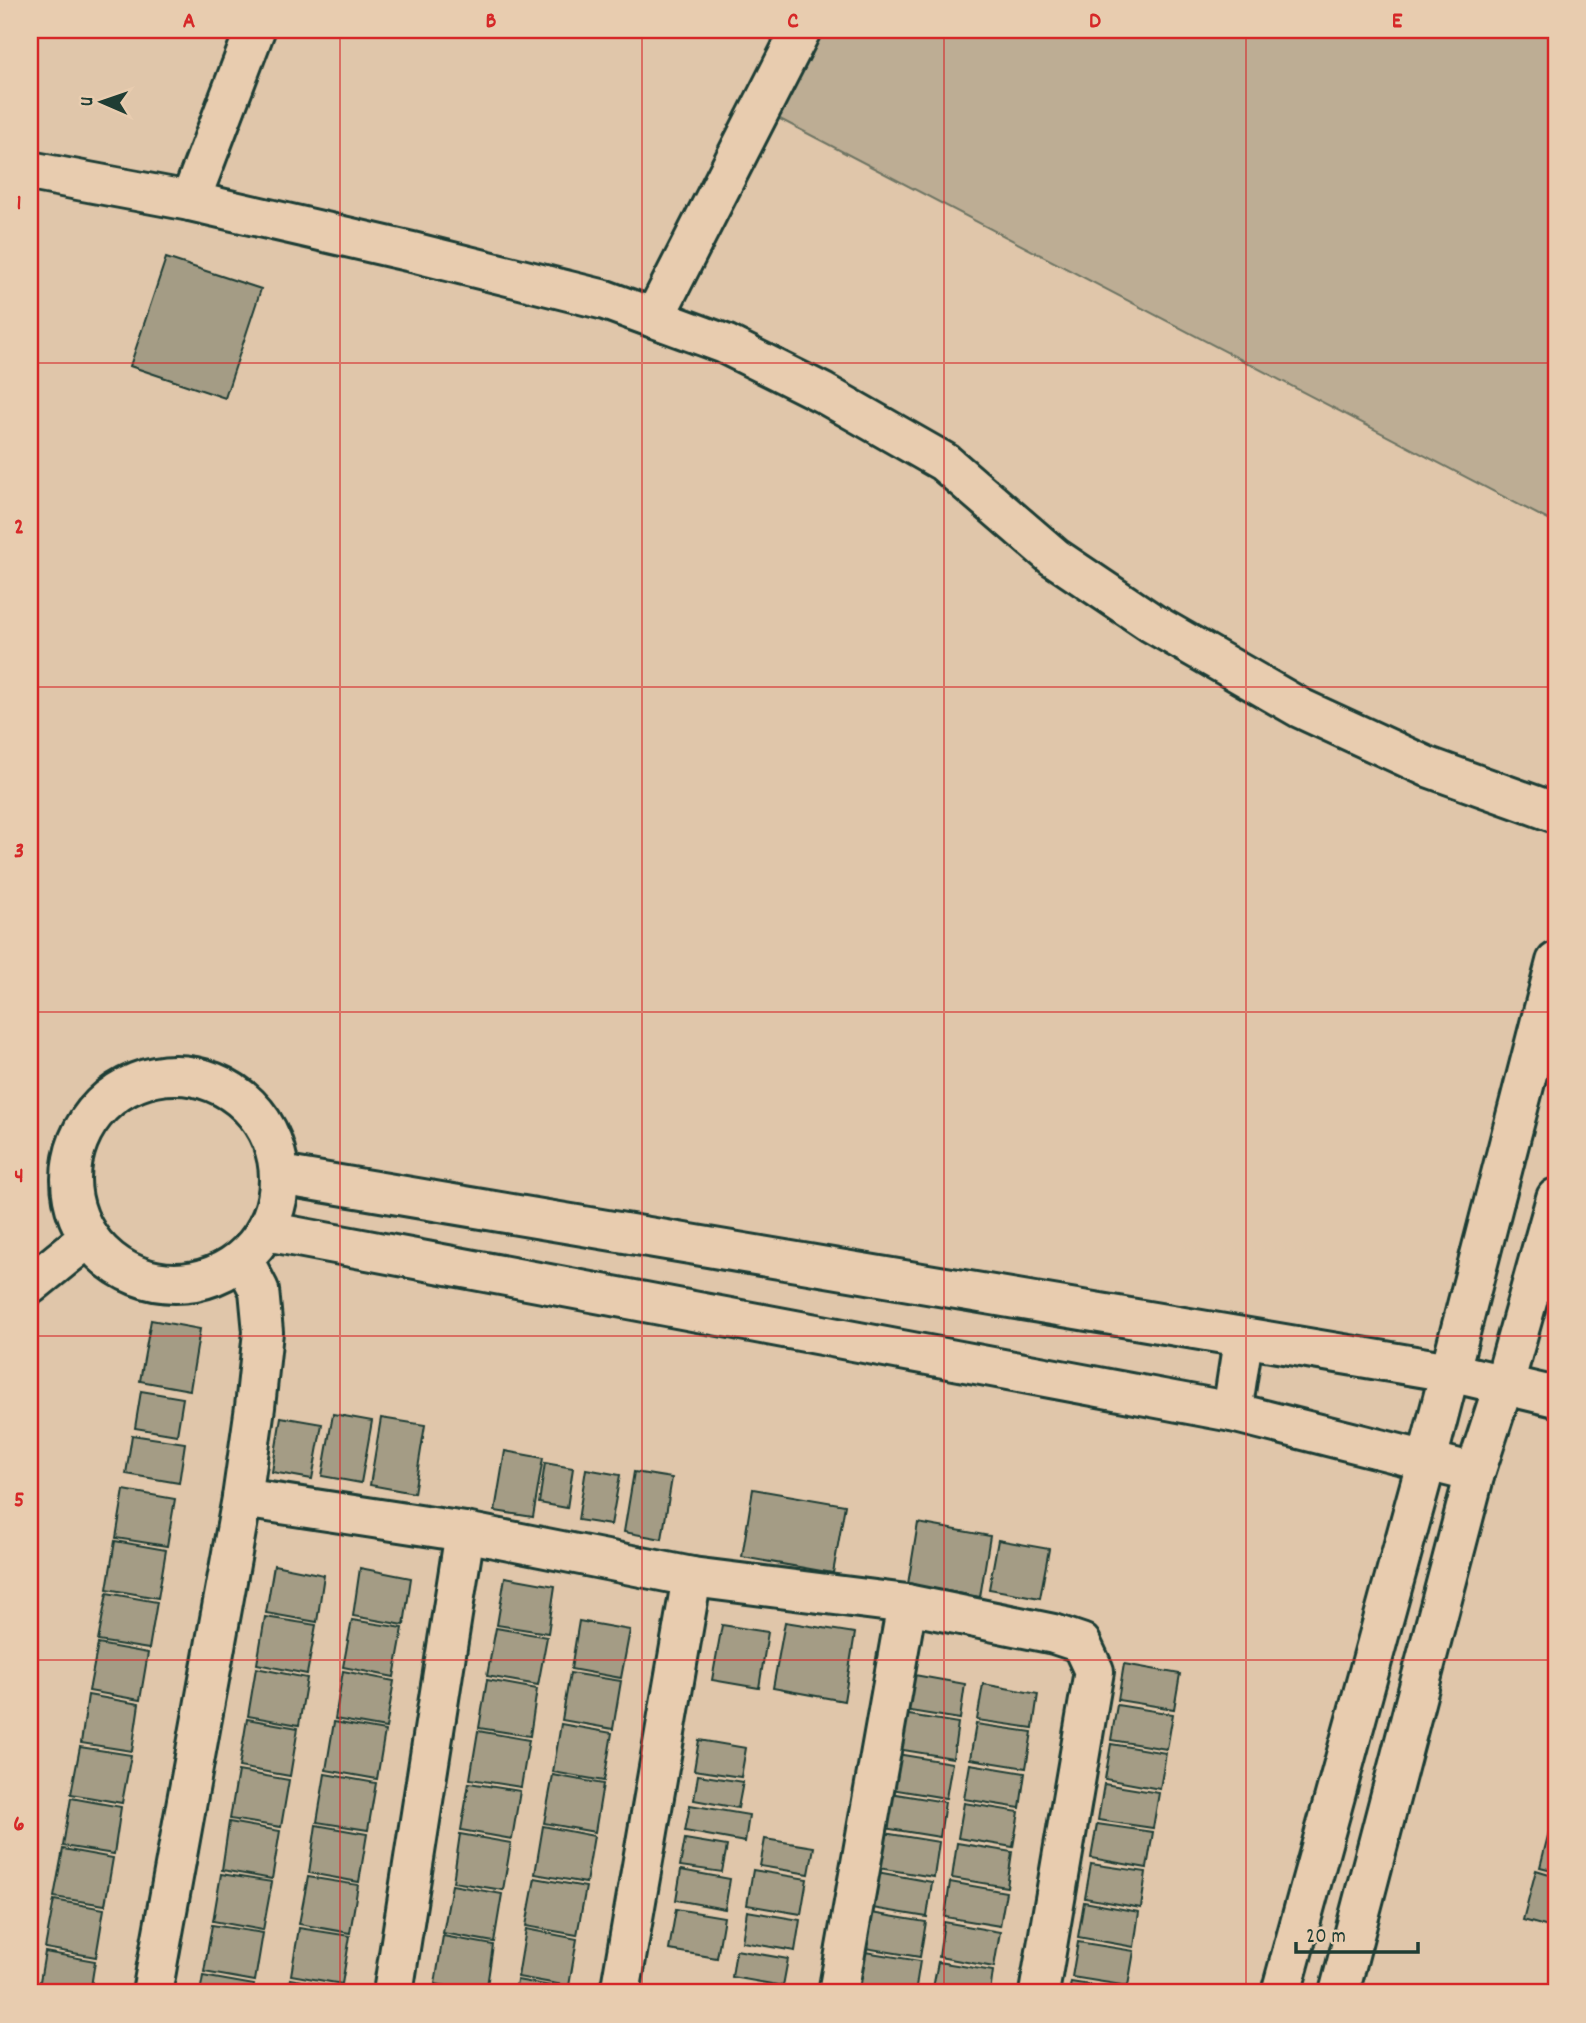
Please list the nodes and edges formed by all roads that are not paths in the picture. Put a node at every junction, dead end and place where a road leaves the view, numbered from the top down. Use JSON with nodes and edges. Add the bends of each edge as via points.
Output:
{"nodes":[{"id":1,"x":255,"y":30,"type":"edge"},
{"id":2,"x":801,"y":30,"type":"edge"},
{"id":3,"x":30,"y":171,"type":"edge"},
{"id":4,"x":190,"y":201,"type":"junction"},
{"id":5,"x":654,"y":318,"type":"junction"},
{"id":6,"x":1556,"y":813,"type":"edge"},
{"id":7,"x":1556,"y":962,"type":"edge"},
{"id":8,"x":280,"y":1175,"type":"junction"},
{"id":9,"x":1556,"y":1198,"type":"edge"},
{"id":10,"x":88,"y":1238,"type":"junction"},
{"id":11,"x":254,"y":1245,"type":"junction"},
{"id":12,"x":30,"y":1285,"type":"edge"},
{"id":13,"x":1243,"y":1340,"type":"junction"},
{"id":14,"x":1450,"y":1372,"type":"junction"},
{"id":15,"x":1504,"y":1384,"type":"junction"},
{"id":16,"x":1556,"y":1397,"type":"edge"},
{"id":17,"x":1232,"y":1412,"type":"junction"},
{"id":18,"x":1427,"y":1460,"type":"junction"},
{"id":19,"x":1475,"y":1474,"type":"junction"},
{"id":20,"x":242,"y":1498,"type":"junction"},
{"id":21,"x":466,"y":1532,"type":"junction"},
{"id":22,"x":692,"y":1577,"type":"junction"},
{"id":23,"x":907,"y":1604,"type":"junction"},
{"id":24,"x":152,"y":1993,"type":"edge"},
{"id":25,"x":393,"y":1993,"type":"edge"},
{"id":26,"x":620,"y":1993,"type":"edge"},
{"id":27,"x":838,"y":1993,"type":"edge"},
{"id":28,"x":1039,"y":1993,"type":"edge"},
{"id":29,"x":1281,"y":1993,"type":"edge"},
{"id":30,"x":1339,"y":1993,"type":"edge"}],
"edges":[{"from":1,"to":4,"type":"street"},
{"from":2,"to":5,"type":"street"},
{"from":3,"to":4,"type":"street"},
{"from":4,"to":5,"type":"street","via":[[579,293]]},
{"from":5,"to":6,"type":"street","via":[[725,344],[944,462],[1054,557],[1152,622],[1300,708],[1428,767]]},
{"from":7,"to":14,"type":"street"},
{"from":8,"to":10,"type":"street","via":[[265,1125],[243,1099],[215,1082],[183,1074],[149,1077],[119,1090],[94,1112],[77,1141],[70,1174],[74,1207]]},
{"from":8,"to":11,"type":"street","via":[[277,1204]]},
{"from":8,"to":13,"type":"street"},
{"from":9,"to":15,"type":"street"},
{"from":10,"to":11,"type":"street","via":[[112,1264],[143,1280],[179,1284],[213,1277]]},
{"from":10,"to":12,"type":"street"},
{"from":11,"to":17,"type":"street"},
{"from":11,"to":20,"type":"street","via":[[263,1332]]},
{"from":13,"to":14,"type":"street"},
{"from":13,"to":17,"type":"street"},
{"from":14,"to":15,"type":"street"},
{"from":14,"to":18,"type":"street"},
{"from":15,"to":16,"type":"street"},
{"from":15,"to":19,"type":"street"},
{"from":17,"to":18,"type":"street"},
{"from":18,"to":19,"type":"street"},
{"from":18,"to":29,"type":"street"},
{"from":19,"to":30,"type":"street"},
{"from":20,"to":21,"type":"street"},
{"from":20,"to":24,"type":"street"},
{"from":21,"to":22,"type":"street"},
{"from":21,"to":25,"type":"street"},
{"from":22,"to":23,"type":"street"},
{"from":22,"to":26,"type":"street"},
{"from":23,"to":27,"type":"street"},
{"from":23,"to":28,"type":"street","via":[[1081,1643],[1094,1671]]}]}
